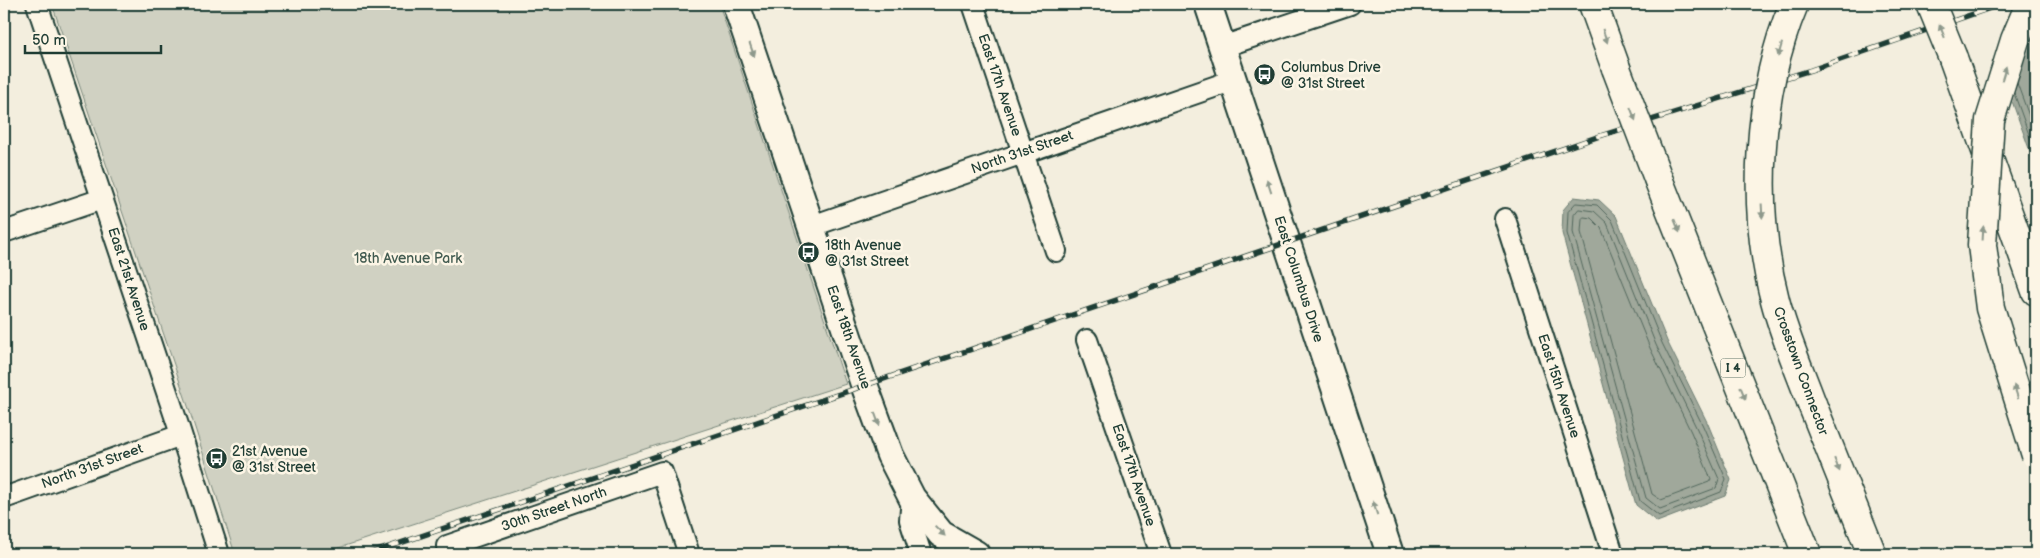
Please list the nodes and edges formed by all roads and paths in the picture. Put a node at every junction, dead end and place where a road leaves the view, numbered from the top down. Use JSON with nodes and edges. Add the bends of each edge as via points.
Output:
{"nodes":[{"id":1,"x":37,"y":4,"type":"edge"},
{"id":2,"x":736,"y":4,"type":"edge"},
{"id":3,"x":973,"y":4,"type":"edge"},
{"id":4,"x":1208,"y":4,"type":"edge"},
{"id":5,"x":1350,"y":4,"type":"edge"},
{"id":6,"x":1593,"y":4,"type":"edge"},
{"id":7,"x":1794,"y":4,"type":"edge"},
{"id":8,"x":1931,"y":4,"type":"edge"},
{"id":9,"x":2030,"y":4,"type":"edge"},
{"id":10,"x":1222,"y":47,"type":"junction"},
{"id":11,"x":1234,"y":80,"type":"junction"},
{"id":12,"x":1023,"y":152,"type":"junction"},
{"id":13,"x":102,"y":199,"type":"junction"},
{"id":14,"x":1504,"y":219,"type":"dead end"},
{"id":15,"x":812,"y":226,"type":"junction"},
{"id":16,"x":4,"y":232,"type":"edge"},
{"id":17,"x":1056,"y":251,"type":"dead end"},
{"id":18,"x":2036,"y":292,"type":"edge"},
{"id":19,"x":1087,"y":340,"type":"dead end"},
{"id":20,"x":181,"y":435,"type":"junction"},
{"id":21,"x":2036,"y":454,"type":"edge"},
{"id":22,"x":4,"y":498,"type":"edge"},
{"id":23,"x":912,"y":498,"type":"junction"},
{"id":24,"x":448,"y":550,"type":"edge"},
{"id":25,"x":219,"y":554,"type":"edge"},
{"id":26,"x":689,"y":554,"type":"edge"},
{"id":27,"x":921,"y":554,"type":"edge"},
{"id":28,"x":976,"y":554,"type":"edge"},
{"id":29,"x":1161,"y":554,"type":"edge"},
{"id":30,"x":1390,"y":554,"type":"edge"},
{"id":31,"x":1612,"y":554,"type":"edge"},
{"id":32,"x":1807,"y":554,"type":"edge"},
{"id":33,"x":1872,"y":554,"type":"edge"}],
"edges":[{"from":1,"to":13,"type":"street","name":"East 21st Avenue"},
{"from":2,"to":15,"type":"main road","name":"East 18th Avenue","one_way":true},
{"from":3,"to":12,"type":"street","name":"East 17th Avenue"},
{"from":4,"to":10,"type":"main road","name":"East Columbus Drive"},
{"from":5,"to":10,"type":"street"},
{"from":6,"to":32,"type":"highway","number":"I 4","one_way":true,"bridge":true,"via":[[1659,181]]},
{"from":7,"to":33,"type":"highway","name":"Crosstown Connector","one_way":true,"bridge":true,"via":[[1765,113],[1761,187],[1766,255],[1784,331]]},
{"from":18,"to":8,"type":"highway","one_way":true,"bridge":true},
{"from":21,"to":9,"type":"highway","one_way":true,"bridge":true,"via":[[1990,308],[1982,245],[1990,120]]},
{"from":10,"to":11,"type":"main road","name":"East Columbus Drive"},
{"from":11,"to":12,"type":"street","name":"North 31st Street"},
{"from":30,"to":11,"type":"main road","name":"East Columbus Drive","one_way":true},
{"from":12,"to":15,"type":"street","name":"North 31st Street"},
{"from":12,"to":17,"type":"street","name":"East 17th Avenue"},
{"from":13,"to":16,"type":"street"},
{"from":13,"to":20,"type":"street","name":"East 21st Avenue"},
{"from":14,"to":31,"type":"street","name":"East 15th Avenue"},
{"from":15,"to":23,"type":"main road","name":"East 18th Avenue","one_way":true,"via":[[865,387],[890,455]]},
{"from":19,"to":29,"type":"street","name":"East 17th Avenue"},
{"from":20,"to":22,"type":"street","name":"North 31st Street"},
{"from":20,"to":25,"type":"street","name":"East 21st Avenue"},
{"from":23,"to":27,"type":"street","name":"East 18th Avenue","via":[[910,520]]},
{"from":23,"to":28,"type":"main road","one_way":true,"via":[[941,534]]},
{"from":24,"to":26,"type":"street","name":"30th Street North","via":[[662,472]]}]}
